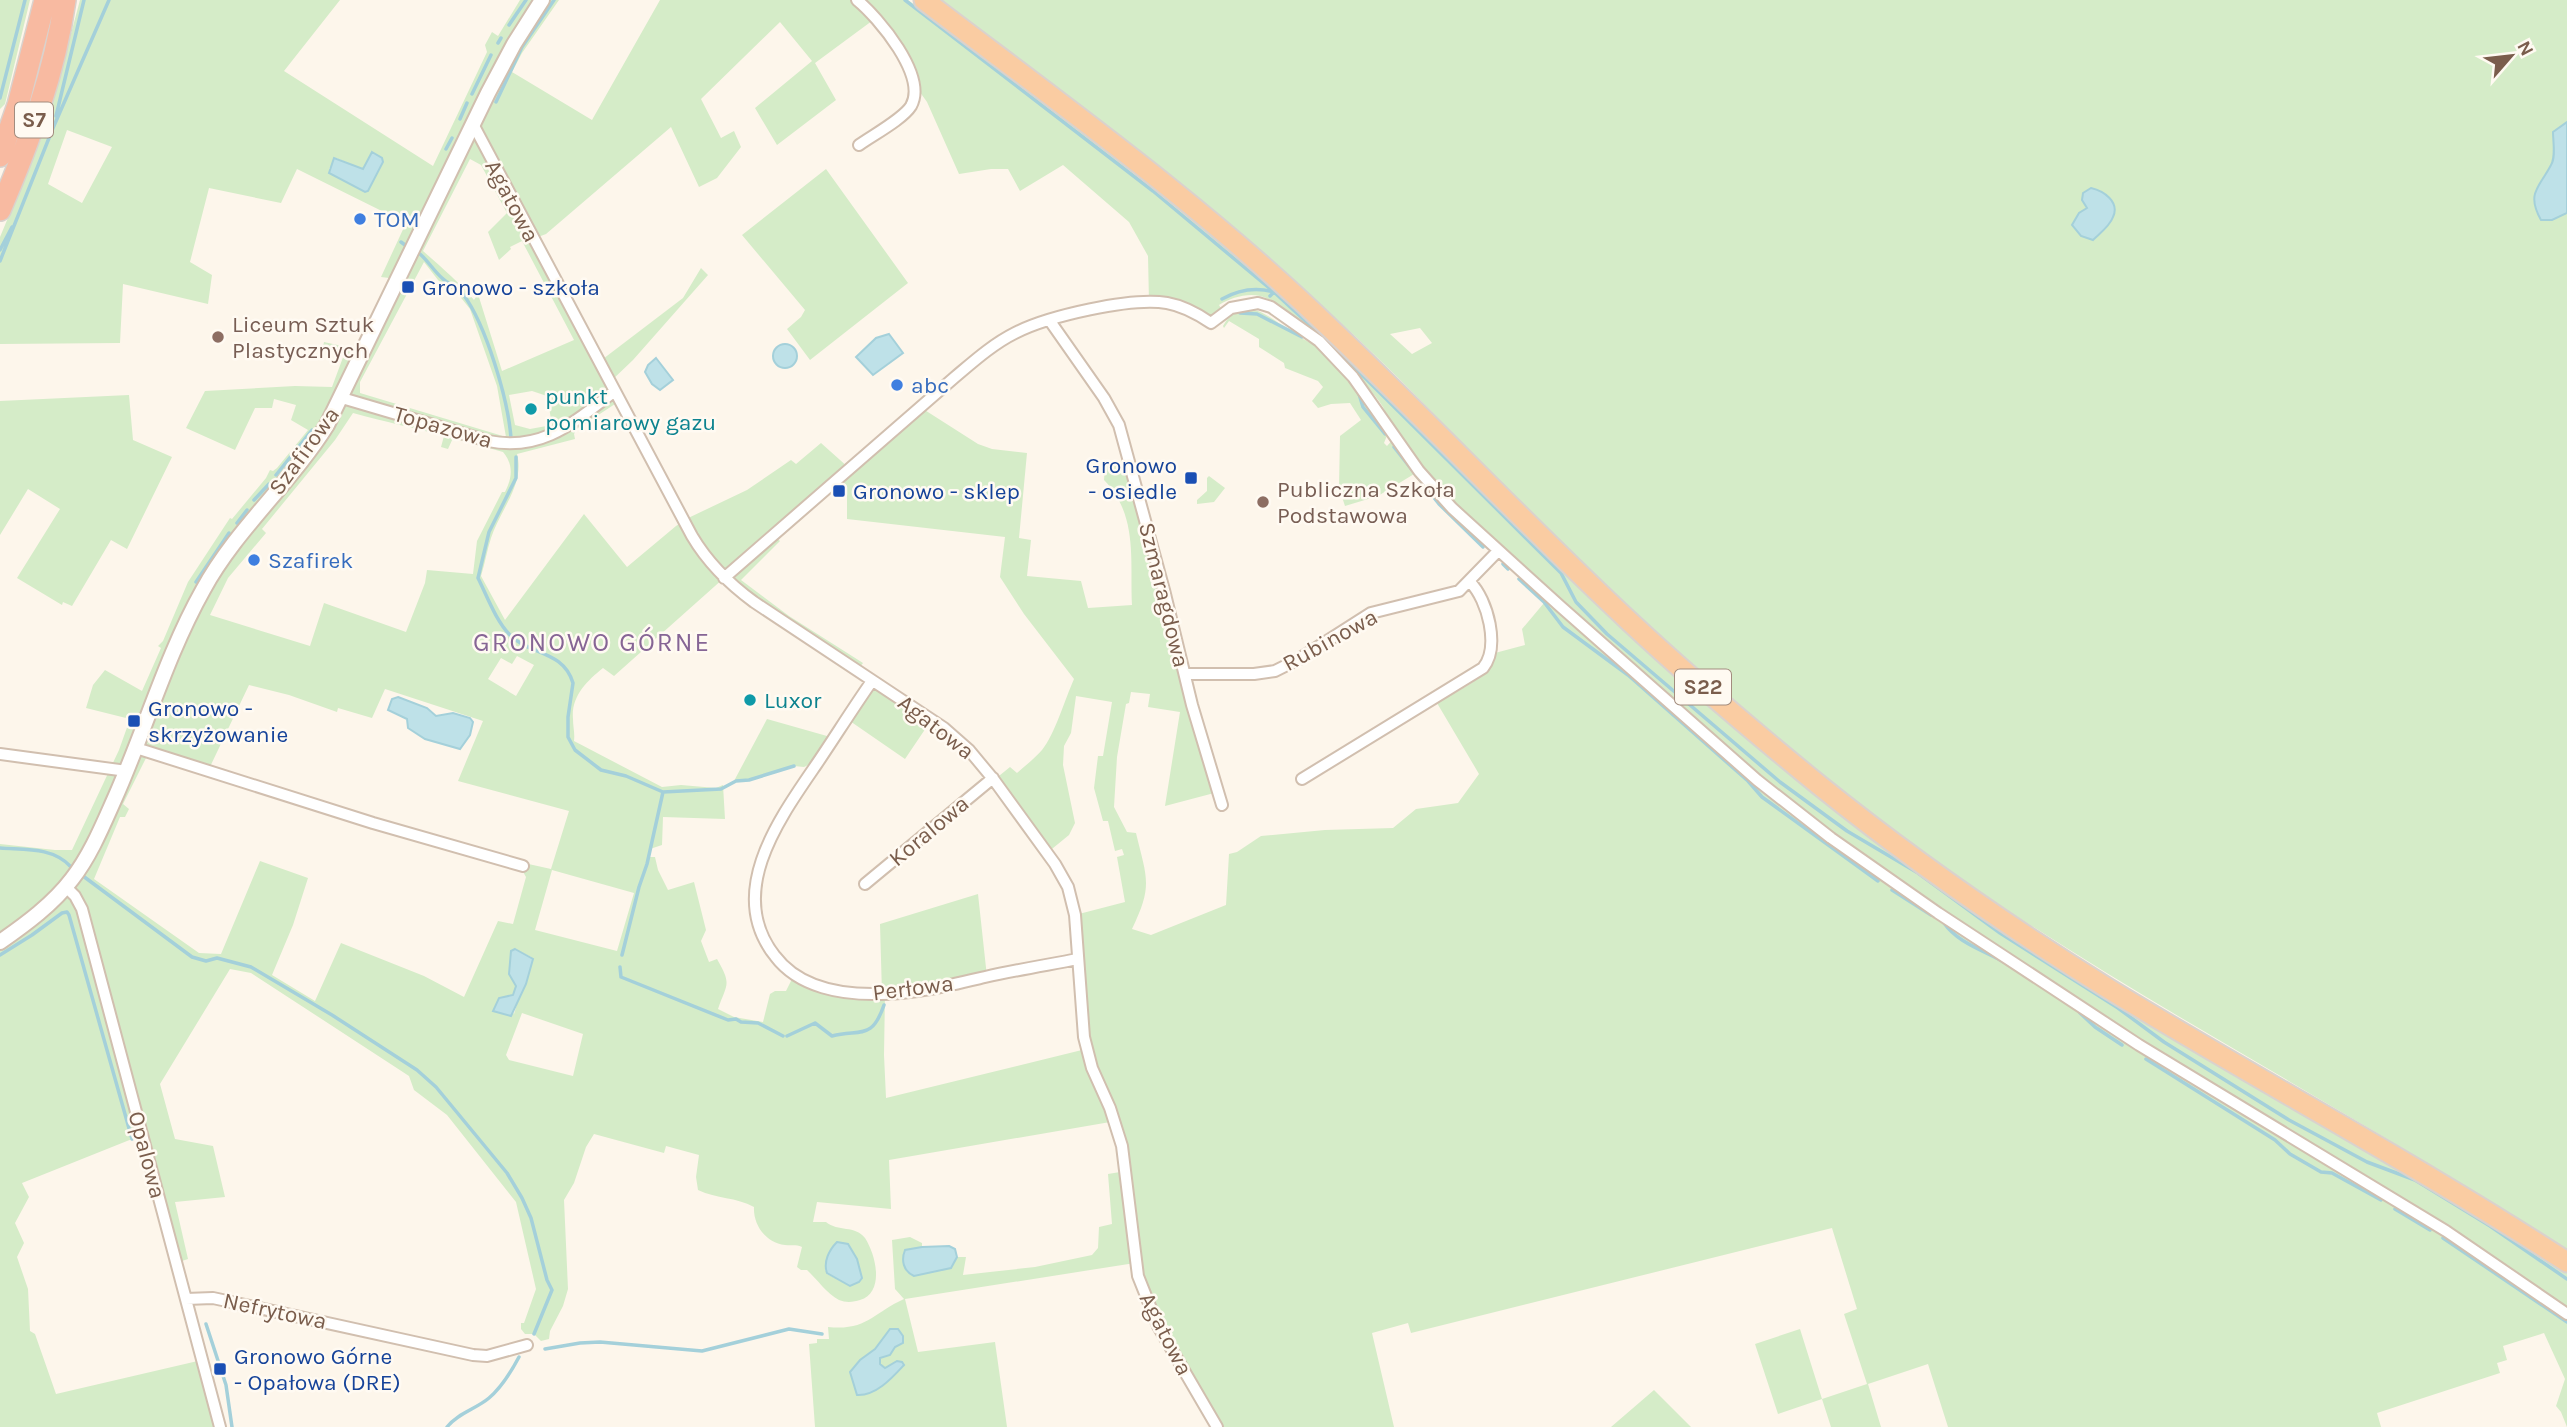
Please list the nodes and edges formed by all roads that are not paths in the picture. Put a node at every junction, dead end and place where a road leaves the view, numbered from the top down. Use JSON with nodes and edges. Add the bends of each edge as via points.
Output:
{"nodes":[{"id":1,"x":45,"y":0,"type":"edge"},
{"id":2,"x":65,"y":0,"type":"edge"},
{"id":3,"x":73,"y":0,"type":"edge"},
{"id":4,"x":542,"y":0,"type":"edge"},
{"id":5,"x":857,"y":0,"type":"edge"},
{"id":6,"x":924,"y":0,"type":"edge"},
{"id":7,"x":61,"y":28,"type":"junction"},
{"id":8,"x":27,"y":72,"type":"junction"},
{"id":9,"x":0,"y":116,"type":"edge"},
{"id":10,"x":473,"y":124,"type":"junction"},
{"id":11,"x":859,"y":145,"type":"dead end"},
{"id":12,"x":0,"y":156,"type":"edge"},
{"id":13,"x":0,"y":210,"type":"edge"},
{"id":14,"x":1049,"y":321,"type":"junction"},
{"id":15,"x":615,"y":391,"type":"junction"},
{"id":16,"x":342,"y":398,"type":"junction"},
{"id":17,"x":1498,"y":551,"type":"junction"},
{"id":18,"x":724,"y":578,"type":"junction"},
{"id":19,"x":1470,"y":582,"type":"junction"},
{"id":20,"x":1185,"y":674,"type":"junction"},
{"id":21,"x":872,"y":681,"type":"junction"},
{"id":22,"x":136,"y":748,"type":"junction"},
{"id":23,"x":0,"y":754,"type":"edge"},
{"id":24,"x":127,"y":771,"type":"junction"},
{"id":25,"x":993,"y":778,"type":"junction"},
{"id":26,"x":1303,"y":779,"type":"dead end"},
{"id":27,"x":1222,"y":805,"type":"dead end"},
{"id":28,"x":523,"y":866,"type":"dead end"},
{"id":29,"x":866,"y":884,"type":"dead end"},
{"id":30,"x":66,"y":887,"type":"junction"},
{"id":31,"x":0,"y":942,"type":"edge"},
{"id":32,"x":1079,"y":959,"type":"junction"},
{"id":33,"x":2567,"y":1262,"type":"edge"},
{"id":34,"x":186,"y":1299,"type":"junction"},
{"id":35,"x":2567,"y":1314,"type":"edge"},
{"id":36,"x":527,"y":1345,"type":"dead end"},
{"id":37,"x":219,"y":1427,"type":"edge"},
{"id":38,"x":1217,"y":1427,"type":"edge"}],
"edges":[{"from":1,"to":8,"type":"highway","number":"S7"},
{"from":2,"to":7,"type":"highway","number":"S7"},
{"from":3,"to":7,"type":"highway"},
{"from":4,"to":10,"type":"street","name":"Szafirowa"},
{"from":5,"to":11,"type":"street","via":[[889,32],[906,61],[913,93],[906,112]]},
{"from":6,"to":33,"type":"highway","number":"S22","via":[[1132,159],[1260,265],[1633,625],[1830,793],[1946,880],[2096,980]]},
{"from":7,"to":13,"type":"highway","number":"S7","via":[[25,149]]},
{"from":8,"to":9,"type":"highway"},
{"from":8,"to":12,"type":"highway","number":"S7"},
{"from":10,"to":15,"type":"street","name":"Agatowa"},
{"from":10,"to":16,"type":"street","name":"Szafirowa"},
{"from":14,"to":17,"type":"street","via":[[1149,302],[1177,305],[1211,323],[1231,308],[1258,303],[1280,313],[1319,341],[1361,387],[1419,471]]},
{"from":14,"to":18,"type":"street","via":[[1014,333],[981,356]]},
{"from":14,"to":20,"type":"street","name":"Szmaragdowa","via":[[1119,425]]},
{"from":15,"to":16,"type":"street","name":"Topazowa","via":[[558,432],[513,445]]},
{"from":15,"to":18,"type":"street","name":"Agatowa","via":[[697,545]]},
{"from":16,"to":22,"type":"street","name":"Szafirowa","via":[[313,446],[242,533],[203,590]]},
{"from":17,"to":19,"type":"street","name":"Rubinowa"},
{"from":17,"to":35,"type":"street","via":[[1757,780],[1859,859],[2139,1045],[2446,1231]]},
{"from":18,"to":21,"type":"street","name":"Agatowa"},
{"from":19,"to":20,"type":"street","name":"Rubinowa","via":[[1459,591],[1365,616],[1275,670]]},
{"from":19,"to":26,"type":"street","via":[[1483,600],[1491,641],[1483,668]]},
{"from":20,"to":27,"type":"street","name":"Szmaragdowa"},
{"from":21,"to":25,"type":"street","name":"Agatowa","via":[[944,728]]},
{"from":21,"to":32,"type":"street","name":"Perłowa","via":[[767,846],[754,901],[761,932],[773,955],[806,981],[840,991],[877,994]]},
{"from":22,"to":24,"type":"street","name":"Szafirowa"},
{"from":22,"to":28,"type":"street"},
{"from":23,"to":24,"type":"street"},
{"from":24,"to":30,"type":"street","name":"Szafirowa","via":[[91,849]]},
{"from":25,"to":29,"type":"street","name":"Koralowa"},
{"from":25,"to":32,"type":"street","name":"Agatowa","via":[[1064,879],[1075,915]]},
{"from":30,"to":31,"type":"street","name":"Szafirowa"},
{"from":30,"to":34,"type":"street","name":"Opalowa","via":[[82,909]]},
{"from":32,"to":38,"type":"street","name":"Agatowa","via":[[1085,1045],[1120,1134],[1138,1276],[1158,1326]]},
{"from":34,"to":36,"type":"street","name":"Nefrytowa","via":[[213,1298],[473,1355],[487,1356]]},
{"from":34,"to":37,"type":"street","name":"Opalowa"}]}
